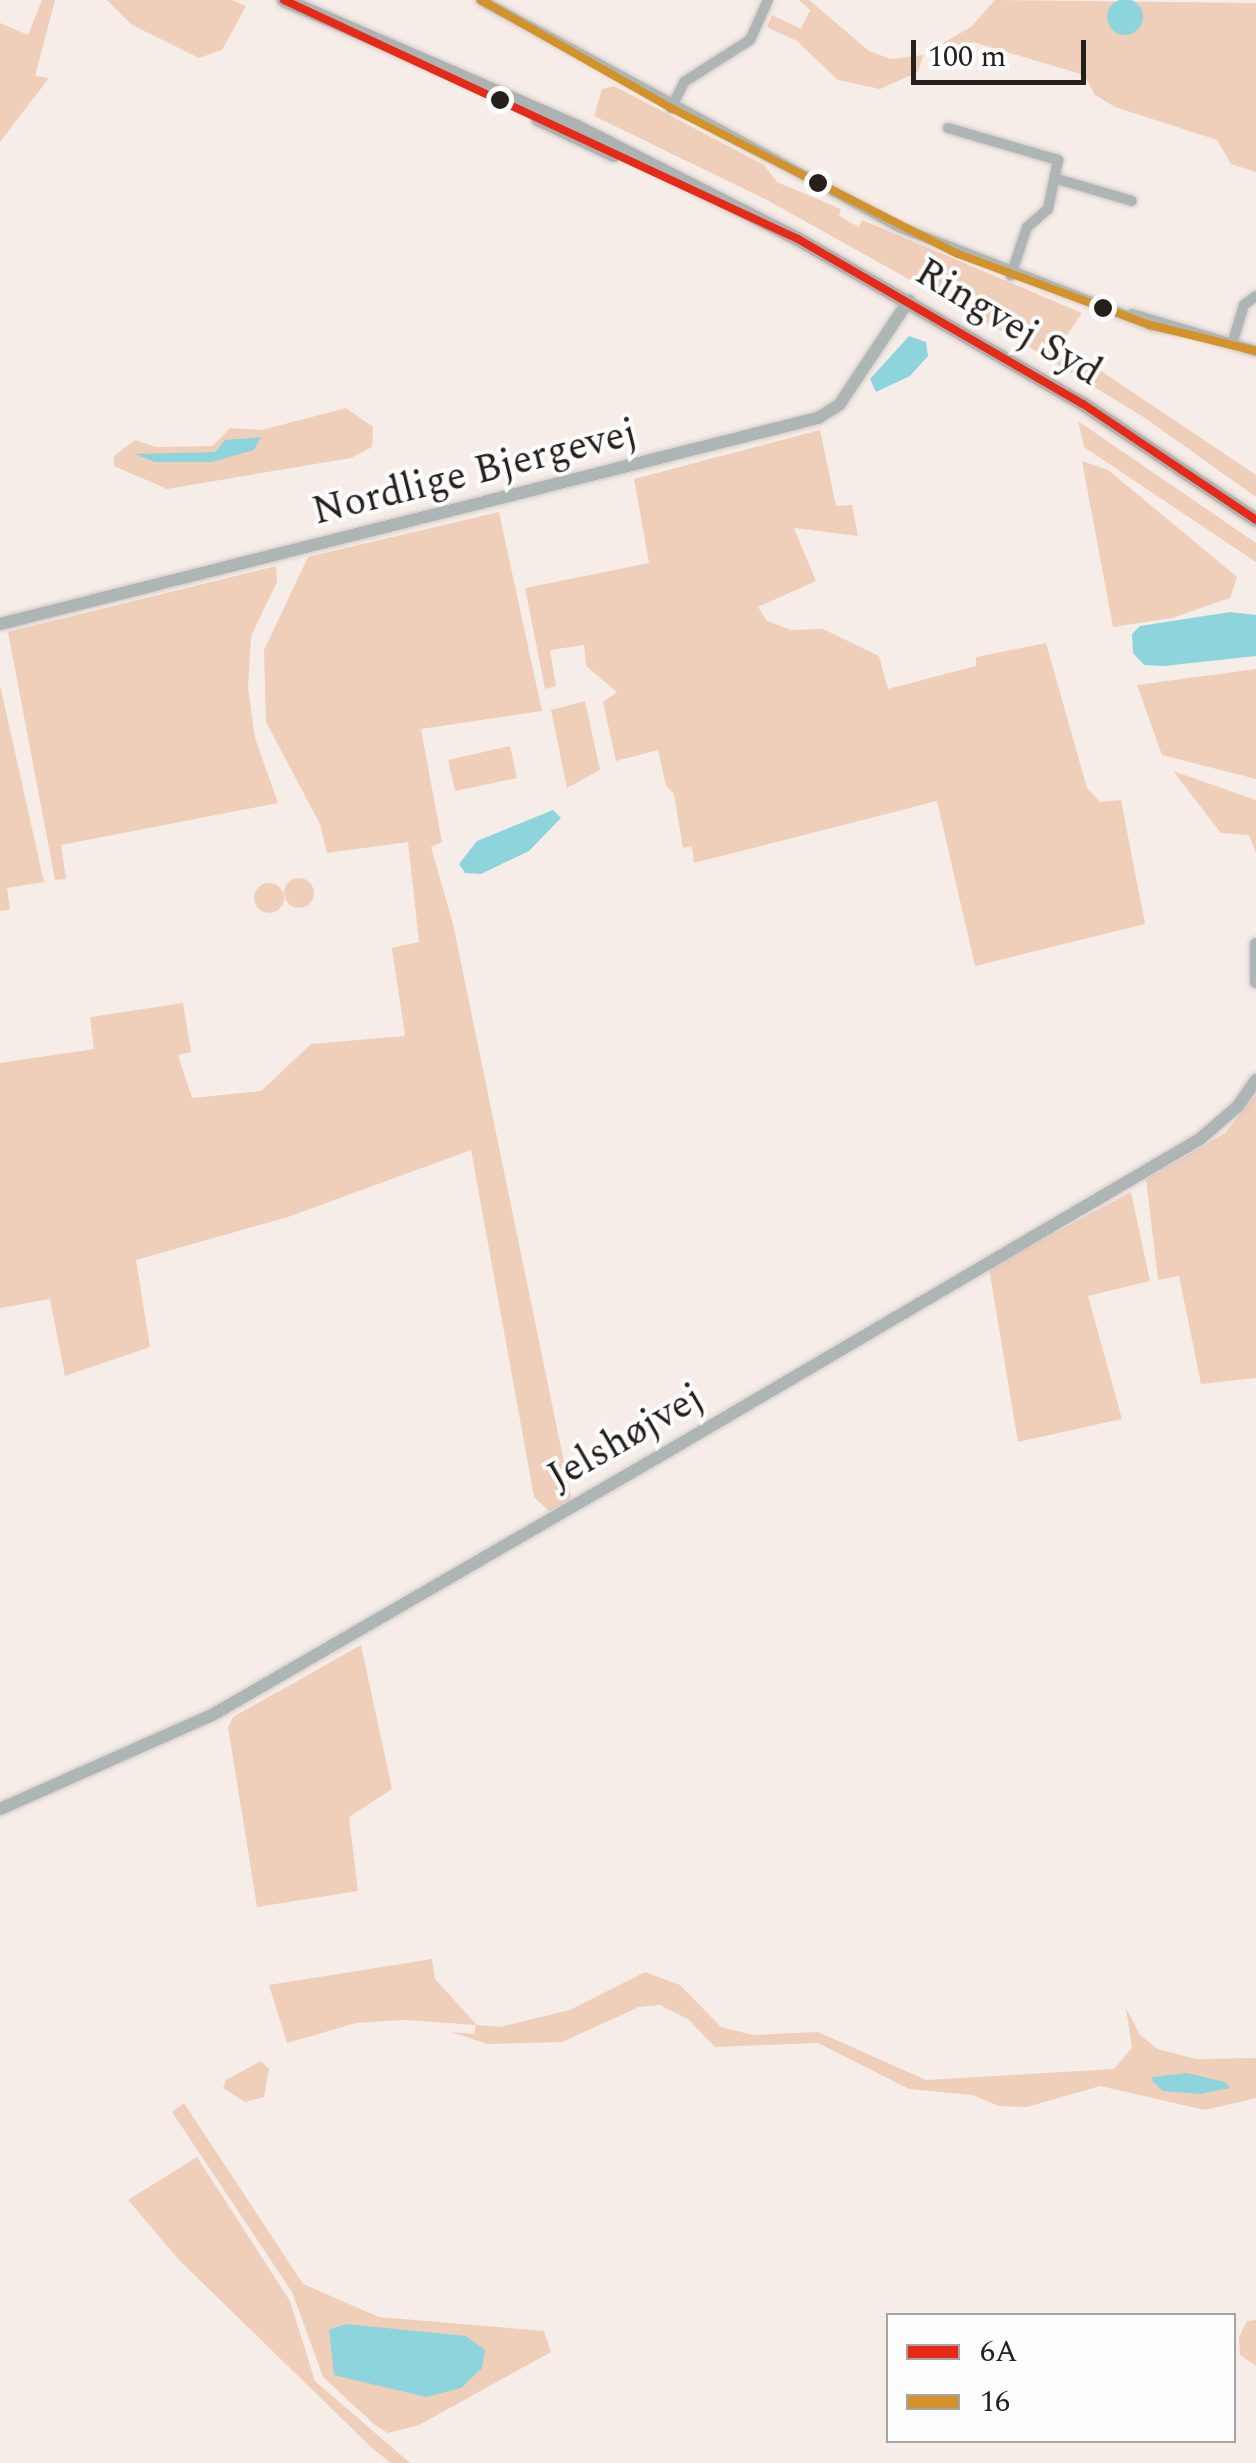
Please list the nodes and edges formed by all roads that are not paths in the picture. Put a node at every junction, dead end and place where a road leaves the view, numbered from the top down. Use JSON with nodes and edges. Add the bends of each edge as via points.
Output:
{"nodes":[{"id":1,"x":284,"y":0,"type":"edge"},
{"id":2,"x":481,"y":0,"type":"edge"},
{"id":3,"x":768,"y":0,"type":"edge"},
{"id":4,"x":671,"y":108,"type":"junction"},
{"id":5,"x":948,"y":128,"type":"dead end"},
{"id":6,"x":1057,"y":178,"type":"junction"},
{"id":7,"x":1132,"y":201,"type":"dead end"},
{"id":8,"x":1011,"y":275,"type":"junction"},
{"id":9,"x":1256,"y":296,"type":"edge"},
{"id":10,"x":909,"y":300,"type":"junction"},
{"id":11,"x":1232,"y":344,"type":"junction"},
{"id":12,"x":1256,"y":351,"type":"edge"},
{"id":13,"x":1256,"y":520,"type":"edge"},
{"id":14,"x":0,"y":624,"type":"edge"},
{"id":15,"x":1256,"y":944,"type":"edge"},
{"id":16,"x":1256,"y":982,"type":"edge"},
{"id":17,"x":1256,"y":1080,"type":"edge"},
{"id":18,"x":0,"y":1809,"type":"edge"}],
"edges":[{"from":1,"to":10,"type":"main road","name":"Ringvej Syd","via":[[716,198]]},
{"from":2,"to":4,"type":"street"},
{"from":3,"to":4,"type":"street","via":[[750,40],[693,74]]},
{"from":4,"to":8,"type":"street","via":[[899,227]]},
{"from":5,"to":6,"type":"street","via":[[1052,154],[1060,165]]},
{"from":6,"to":7,"type":"street"},
{"from":6,"to":8,"type":"street","via":[[1046,213],[1025,230]]},
{"from":8,"to":11,"type":"street","via":[[1155,327]]},
{"from":9,"to":11,"type":"street","via":[[1244,305]]},
{"from":10,"to":13,"type":"main road","name":"Ringvej Syd"},
{"from":10,"to":14,"type":"street","name":"Nordlige Bjergevej","via":[[839,404],[818,418]]},
{"from":11,"to":12,"type":"street"},
{"from":15,"to":16,"type":"street"},
{"from":17,"to":18,"type":"street","name":"Jelshøjvej","via":[[1200,1139],[632,1472],[214,1714]]}]}
